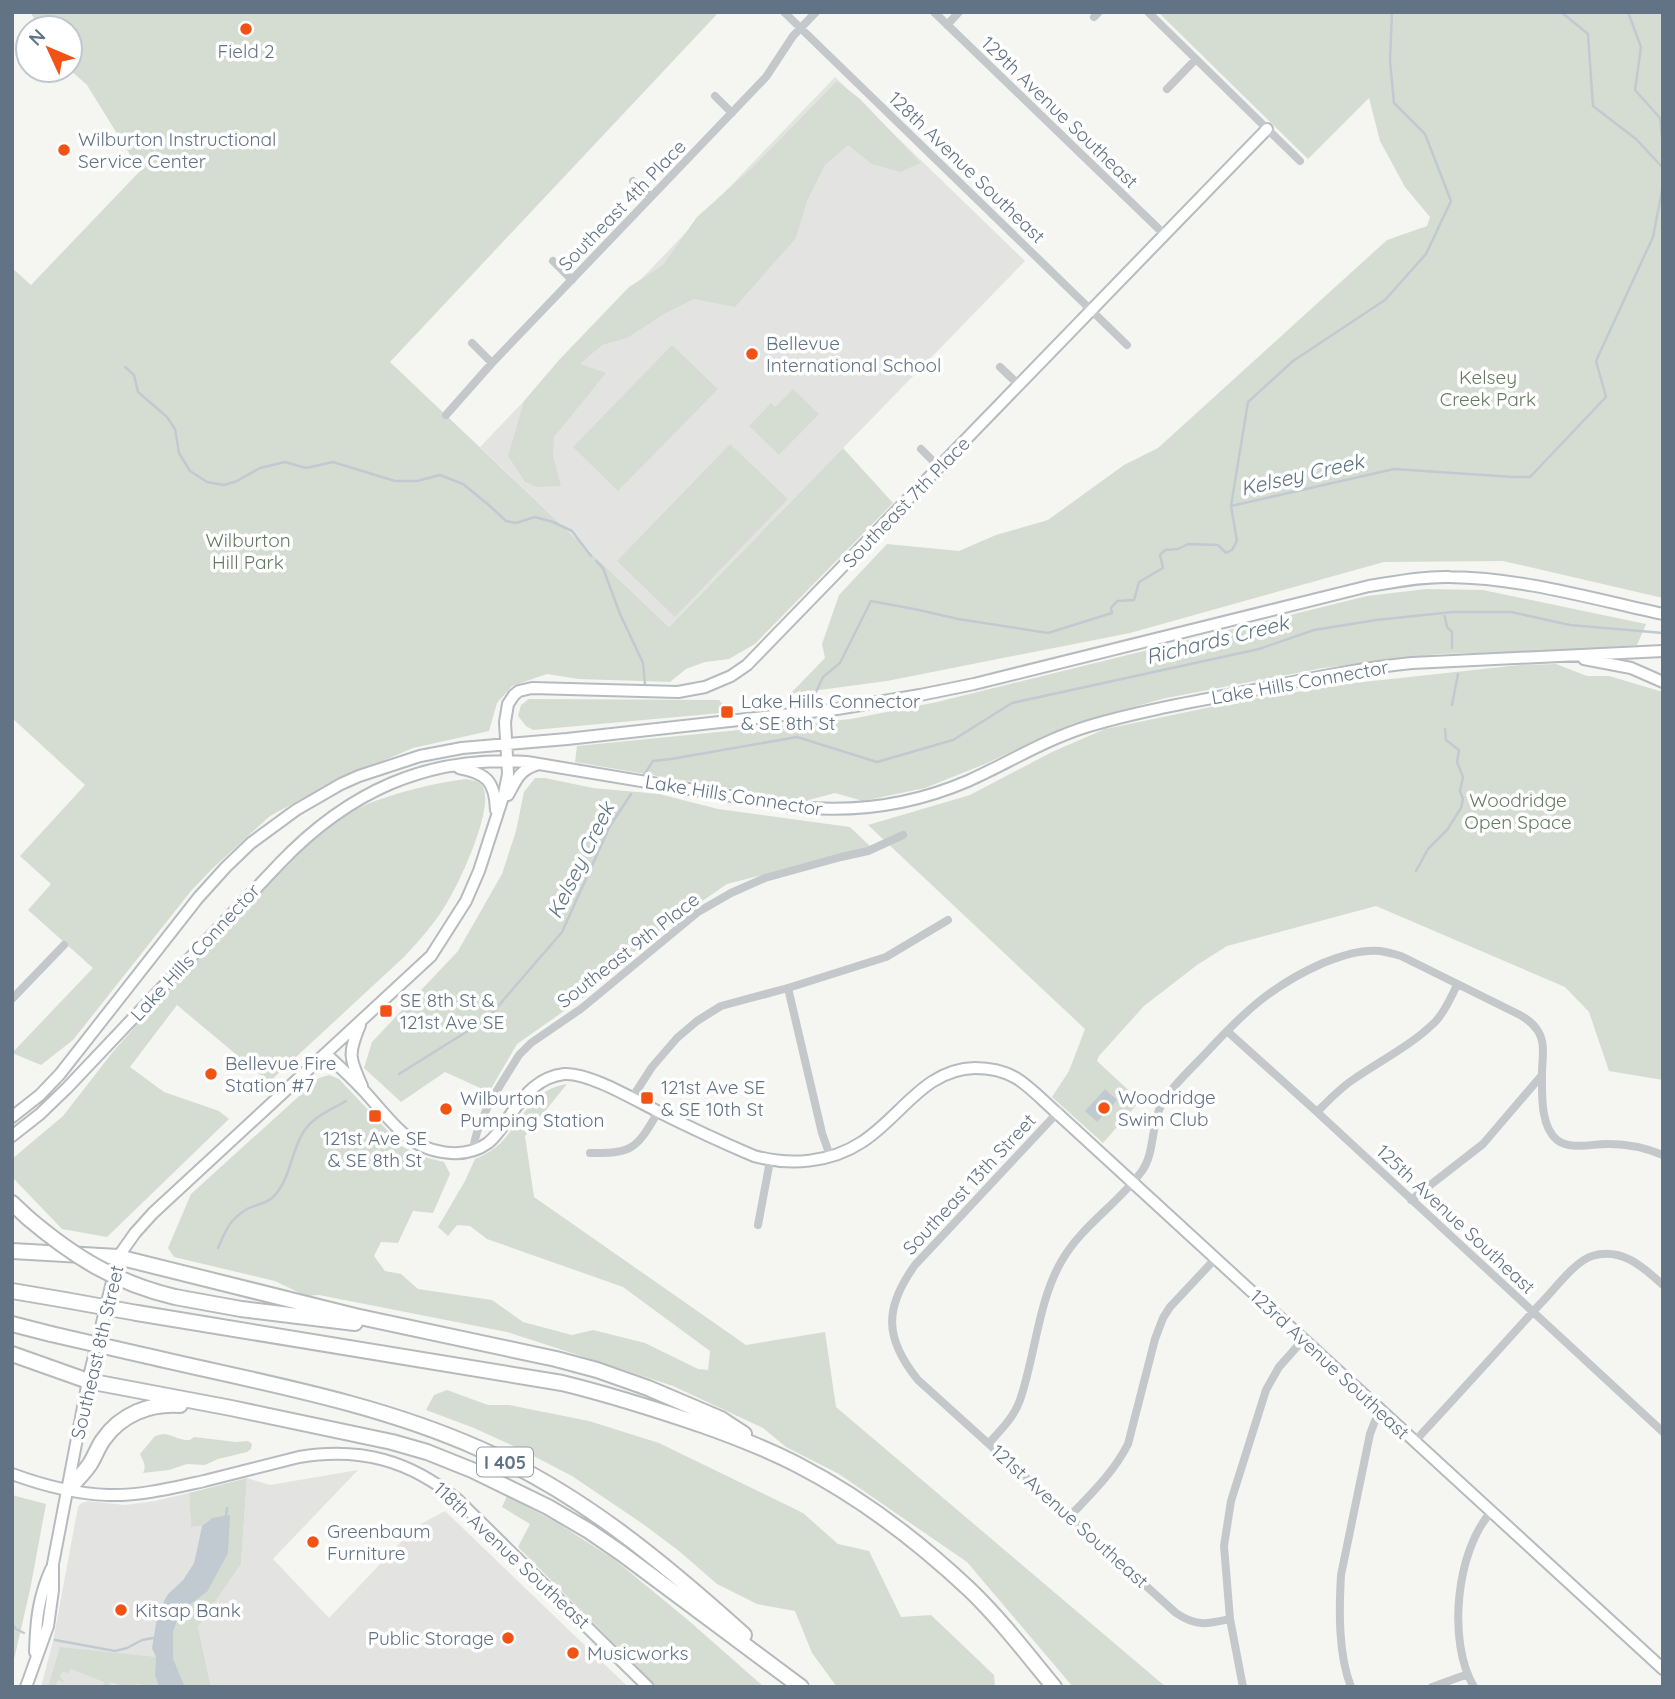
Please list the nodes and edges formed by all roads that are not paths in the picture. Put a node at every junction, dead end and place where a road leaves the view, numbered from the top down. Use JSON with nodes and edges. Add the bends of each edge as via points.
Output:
{"nodes":[{"id":1,"x":784,"y":12,"type":"edge"},
{"id":2,"x":816,"y":12,"type":"edge"},
{"id":3,"x":934,"y":12,"type":"edge"},
{"id":4,"x":959,"y":12,"type":"edge"},
{"id":5,"x":1147,"y":12,"type":"edge"},
{"id":6,"x":947,"y":25,"type":"junction"},
{"id":7,"x":800,"y":28,"type":"junction"},
{"id":8,"x":1196,"y":60,"type":"junction"},
{"id":9,"x":1167,"y":89,"type":"dead end"},
{"id":10,"x":715,"y":96,"type":"dead end"},
{"id":11,"x":732,"y":113,"type":"junction"},
{"id":12,"x":1267,"y":129,"type":"junction"},
{"id":13,"x":1300,"y":161,"type":"dead end"},
{"id":14,"x":633,"y":181,"type":"dead end"},
{"id":15,"x":651,"y":197,"type":"junction"},
{"id":16,"x":1165,"y":234,"type":"junction"},
{"id":17,"x":553,"y":261,"type":"dead end"},
{"id":18,"x":572,"y":280,"type":"junction"},
{"id":19,"x":1092,"y":311,"type":"junction"},
{"id":20,"x":472,"y":343,"type":"dead end"},
{"id":21,"x":1127,"y":345,"type":"dead end"},
{"id":22,"x":492,"y":363,"type":"junction"},
{"id":23,"x":1000,"y":367,"type":"dead end"},
{"id":24,"x":1019,"y":385,"type":"junction"},
{"id":25,"x":446,"y":415,"type":"dead end"},
{"id":26,"x":921,"y":449,"type":"dead end"},
{"id":27,"x":939,"y":467,"type":"junction"},
{"id":28,"x":1663,"y":614,"type":"edge"},
{"id":29,"x":1663,"y":651,"type":"edge"},
{"id":30,"x":1560,"y":655,"type":"junction"},
{"id":31,"x":1663,"y":682,"type":"edge"},
{"id":32,"x":506,"y":743,"type":"junction"},
{"id":33,"x":508,"y":761,"type":"junction"},
{"id":34,"x":541,"y":764,"type":"junction"},
{"id":35,"x":449,"y":767,"type":"junction"},
{"id":36,"x":496,"y":820,"type":"junction"},
{"id":37,"x":903,"y":835,"type":"dead end"},
{"id":38,"x":948,"y":920,"type":"dead end"},
{"id":39,"x":64,"y":945,"type":"dead end"},
{"id":40,"x":1457,"y":985,"type":"junction"},
{"id":41,"x":788,"y":988,"type":"junction"},
{"id":42,"x":12,"y":999,"type":"edge"},
{"id":43,"x":361,"y":1021,"type":"junction"},
{"id":44,"x":1227,"y":1031,"type":"junction"},
{"id":45,"x":326,"y":1054,"type":"junction"},
{"id":46,"x":1542,"y":1075,"type":"junction"},
{"id":47,"x":364,"y":1091,"type":"junction"},
{"id":48,"x":632,"y":1098,"type":"junction"},
{"id":49,"x":658,"y":1112,"type":"junction"},
{"id":50,"x":1058,"y":1112,"type":"junction"},
{"id":51,"x":1317,"y":1112,"type":"junction"},
{"id":52,"x":12,"y":1117,"type":"edge"},
{"id":53,"x":12,"y":1136,"type":"edge"},
{"id":54,"x":473,"y":1150,"type":"junction"},
{"id":55,"x":590,"y":1153,"type":"dead end"},
{"id":56,"x":1663,"y":1155,"type":"edge"},
{"id":57,"x":830,"y":1156,"type":"junction"},
{"id":58,"x":770,"y":1161,"type":"junction"},
{"id":59,"x":1132,"y":1182,"type":"junction"},
{"id":60,"x":1411,"y":1200,"type":"junction"},
{"id":61,"x":12,"y":1203,"type":"edge"},
{"id":62,"x":758,"y":1225,"type":"dead end"},
{"id":63,"x":12,"y":1251,"type":"edge"},
{"id":64,"x":118,"y":1257,"type":"junction"},
{"id":65,"x":1214,"y":1259,"type":"junction"},
{"id":66,"x":1663,"y":1285,"type":"edge"},
{"id":67,"x":12,"y":1291,"type":"edge"},
{"id":68,"x":1533,"y":1312,"type":"junction"},
{"id":69,"x":892,"y":1321,"type":"joint"},
{"id":70,"x":12,"y":1324,"type":"edge"},
{"id":71,"x":437,"y":1334,"type":"junction"},
{"id":72,"x":1303,"y":1340,"type":"junction"},
{"id":73,"x":12,"y":1354,"type":"edge"},
{"id":74,"x":88,"y":1381,"type":"junction"},
{"id":75,"x":231,"y":1408,"type":"junction"},
{"id":76,"x":1382,"y":1413,"type":"junction"},
{"id":77,"x":1663,"y":1432,"type":"edge"},
{"id":78,"x":1415,"y":1442,"type":"junction"},
{"id":79,"x":989,"y":1443,"type":"junction"},
{"id":80,"x":781,"y":1457,"type":"junction"},
{"id":81,"x":12,"y":1474,"type":"edge"},
{"id":82,"x":68,"y":1489,"type":"junction"},
{"id":83,"x":1491,"y":1512,"type":"junction"},
{"id":84,"x":1070,"y":1516,"type":"junction"},
{"id":85,"x":1230,"y":1619,"type":"junction"},
{"id":86,"x":1663,"y":1669,"type":"edge"},
{"id":87,"x":1468,"y":1674,"type":"junction"},
{"id":88,"x":26,"y":1687,"type":"edge"},
{"id":89,"x":648,"y":1687,"type":"edge"},
{"id":90,"x":802,"y":1687,"type":"edge"},
{"id":91,"x":1054,"y":1687,"type":"edge"},
{"id":92,"x":1243,"y":1687,"type":"edge"},
{"id":93,"x":1351,"y":1687,"type":"edge"},
{"id":94,"x":1432,"y":1687,"type":"edge"},
{"id":95,"x":1474,"y":1687,"type":"edge"}],
"edges":[{"from":1,"to":7,"type":"street","name":"128th Avenue Southeast"},
{"from":2,"to":7,"type":"street","name":"Southeast 4th Place"},
{"from":3,"to":6,"type":"street","name":"129th Avenue Southeast"},
{"from":4,"to":6,"type":"street"},
{"from":5,"to":8,"type":"street"},
{"from":6,"to":16,"type":"street","name":"129th Avenue Southeast"},
{"from":7,"to":11,"type":"street","name":"Southeast 4th Place","via":[[766,77]]},
{"from":7,"to":19,"type":"street","name":"128th Avenue Southeast"},
{"from":8,"to":9,"type":"street"},
{"from":8,"to":12,"type":"street"},
{"from":10,"to":11,"type":"street"},
{"from":11,"to":15,"type":"street","name":"Southeast 4th Place"},
{"from":12,"to":13,"type":"street"},
{"from":12,"to":16,"type":"main road","name":"Southeast 7th Place"},
{"from":14,"to":15,"type":"street"},
{"from":15,"to":18,"type":"street","name":"Southeast 4th Place"},
{"from":16,"to":19,"type":"main road","name":"Southeast 7th Place"},
{"from":17,"to":18,"type":"street"},
{"from":18,"to":22,"type":"street","name":"Southeast 4th Place"},
{"from":19,"to":21,"type":"street","name":"128th Avenue Southeast"},
{"from":19,"to":24,"type":"main road","name":"Southeast 7th Place"},
{"from":20,"to":22,"type":"street"},
{"from":22,"to":25,"type":"street","name":"Southeast 4th Place"},
{"from":23,"to":24,"type":"street"},
{"from":24,"to":27,"type":"main road","name":"Southeast 7th Place"},
{"from":26,"to":27,"type":"street"},
{"from":27,"to":32,"type":"main road","name":"Southeast 7th Place","via":[[747,665],[731,676],[678,692],[525,689],[508,704]]},
{"from":28,"to":32,"type":"main road","name":"Lake Hills Connector","via":[[1503,581],[1410,580],[1369,586],[920,695],[770,717]]},
{"from":29,"to":30,"type":"main road","name":"Lake Hills Connector"},
{"from":30,"to":31,"type":"main road","via":[[1623,666]]},
{"from":30,"to":34,"type":"main road","name":"Lake Hills Connector","via":[[1378,666],[1198,701],[1072,732],[943,790],[852,810],[797,807]]},
{"from":32,"to":33,"type":"main road","name":"Southeast 8th Street"},
{"from":32,"to":52,"type":"main road","name":"Lake Hills Connector","via":[[442,751],[379,769],[333,788],[274,825],[213,881],[60,1074]]},
{"from":33,"to":34,"type":"main road","name":"Lake Hills Connector"},
{"from":33,"to":35,"type":"main road","name":"Lake Hills Connector"},
{"from":33,"to":36,"type":"main road","name":"Southeast 8th Street","via":[[505,794]]},
{"from":34,"to":36,"type":"main road","via":[[520,774]]},
{"from":35,"to":36,"type":"main road","via":[[478,772],[489,781],[496,797]]},
{"from":35,"to":53,"type":"main road","name":"Lake Hills Connector","via":[[368,794],[313,830],[49,1105]]},
{"from":36,"to":43,"type":"main road","name":"Southeast 8th Street","via":[[466,901],[431,956]]},
{"from":37,"to":54,"type":"street","name":"Southeast 9th Place","via":[[869,851],[765,878],[698,912],[582,1008],[525,1048],[490,1104]]},
{"from":38,"to":41,"type":"street","via":[[886,957]]},
{"from":39,"to":42,"type":"street"},
{"from":40,"to":44,"type":"street","via":[[1382,951],[1357,952],[1279,986]]},
{"from":40,"to":46,"type":"street","via":[[1534,1025],[1543,1045]]},
{"from":40,"to":51,"type":"street","via":[[1436,1021],[1352,1080]]},
{"from":41,"to":48,"type":"street","via":[[721,1006],[697,1021],[652,1067]]},
{"from":41,"to":57,"type":"street"},
{"from":43,"to":45,"type":"main road","name":"Southeast 8th Street"},
{"from":43,"to":47,"type":"main road","via":[[351,1057]]},
{"from":44,"to":51,"type":"street","name":"125th Avenue Southeast"},
{"from":44,"to":59,"type":"street","via":[[1164,1100],[1147,1161]]},
{"from":45,"to":47,"type":"main road"},
{"from":45,"to":64,"type":"main road","name":"Southeast 8th Street","via":[[153,1213]]},
{"from":46,"to":56,"type":"street","via":[[1544,1112],[1556,1139],[1571,1145],[1635,1146]]},
{"from":46,"to":60,"type":"street","via":[[1483,1144]]},
{"from":47,"to":54,"type":"main road","via":[[414,1142],[436,1151]]},
{"from":48,"to":49,"type":"main road"},
{"from":48,"to":54,"type":"main road","via":[[574,1074],[545,1079],[528,1092],[493,1138]]},
{"from":49,"to":55,"type":"street","via":[[643,1138],[631,1148]]},
{"from":49,"to":58,"type":"main road"},
{"from":50,"to":57,"type":"main road","name":"123rd Avenue Southeast","via":[[1017,1079],[992,1069],[946,1073],[862,1142]]},
{"from":50,"to":59,"type":"main road","name":"123rd Avenue Southeast"},
{"from":50,"to":69,"type":"street","name":"Southeast 13th Street","via":[[915,1265],[898,1293]]},
{"from":51,"to":60,"type":"street","name":"125th Avenue Southeast"},
{"from":57,"to":58,"type":"main road","via":[[790,1163]]},
{"from":58,"to":62,"type":"street"},
{"from":59,"to":65,"type":"main road","name":"123rd Avenue Southeast"},
{"from":59,"to":79,"type":"street","via":[[1061,1262],[1019,1401]]},
{"from":60,"to":68,"type":"street","name":"125th Avenue Southeast"},
{"from":61,"to":71,"type":"highway","bridge":true,"via":[[83,1260],[137,1286],[242,1309]]},
{"from":63,"to":64,"type":"highway"},
{"from":64,"to":71,"type":"highway"},
{"from":64,"to":74,"type":"main road","name":"Southeast 8th Street"},
{"from":65,"to":72,"type":"main road","name":"123rd Avenue Southeast"},
{"from":65,"to":84,"type":"street","via":[[1163,1318],[1123,1454]]},
{"from":66,"to":68,"type":"street","via":[[1630,1259],[1591,1256]]},
{"from":67,"to":80,"type":"highway","bridge":true,"via":[[562,1383],[651,1407]]},
{"from":68,"to":77,"type":"street","name":"125th Avenue Southeast"},
{"from":68,"to":78,"type":"street"},
{"from":69,"to":79,"type":"street","name":"121st Avenue Southeast","via":[[896,1346],[908,1368]]},
{"from":70,"to":90,"type":"highway","number":"I 405","bridge":true,"via":[[348,1404],[480,1449],[619,1530]]},
{"from":71,"to":80,"type":"highway","via":[[556,1359],[648,1388],[721,1419]]},
{"from":72,"to":76,"type":"main road","name":"123rd Avenue Southeast"},
{"from":72,"to":85,"type":"street","via":[[1266,1390],[1231,1501],[1224,1546]]},
{"from":73,"to":74,"type":"highway"},
{"from":74,"to":75,"type":"highway"},
{"from":74,"to":82,"type":"main road","name":"Southeast 8th Street"},
{"from":75,"to":82,"type":"highway","via":[[161,1405],[136,1412],[103,1439],[90,1464]]},
{"from":75,"to":90,"type":"highway","via":[[401,1444],[519,1492],[621,1553]]},
{"from":76,"to":78,"type":"main road","name":"123rd Avenue Southeast"},
{"from":76,"to":93,"type":"street","via":[[1370,1434],[1342,1575],[1341,1633]]},
{"from":78,"to":83,"type":"main road","name":"123rd Avenue Southeast"},
{"from":79,"to":84,"type":"street","name":"121st Avenue Southeast"},
{"from":80,"to":91,"type":"highway","via":[[842,1490],[895,1527],[971,1592]]},
{"from":81,"to":82,"type":"main road","name":"118th Avenue Southeast"},
{"from":82,"to":88,"type":"main road","name":"Southeast 8th Street","via":[[53,1564],[48,1626]]},
{"from":82,"to":89,"type":"main road","name":"118th Avenue Southeast","via":[[109,1495],[153,1492],[329,1453],[389,1460],[430,1479],[458,1500]]},
{"from":83,"to":86,"type":"main road","name":"123rd Avenue Southeast"},
{"from":83,"to":87,"type":"street","via":[[1477,1531],[1462,1581],[1460,1641]]},
{"from":84,"to":85,"type":"street","name":"121st Avenue Southeast","via":[[1186,1619],[1204,1624]]},
{"from":85,"to":92,"type":"street"},
{"from":87,"to":94,"type":"street"},
{"from":87,"to":95,"type":"street"}]}
